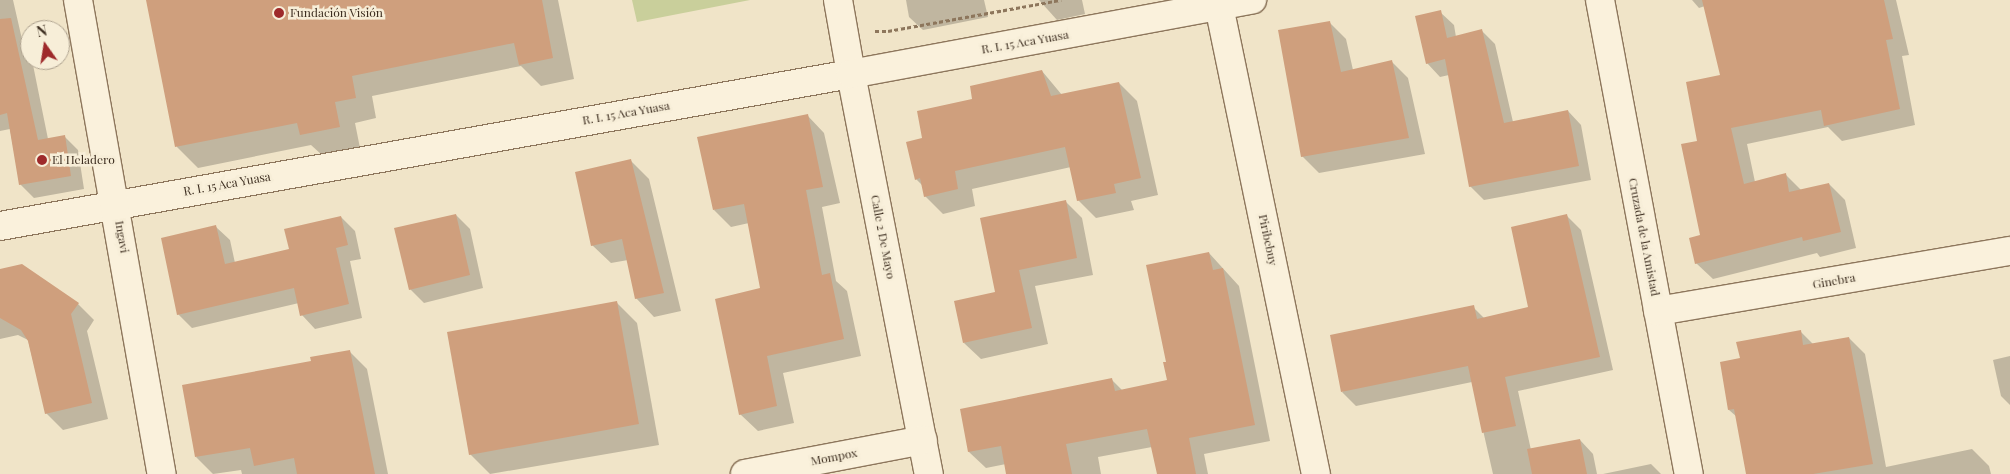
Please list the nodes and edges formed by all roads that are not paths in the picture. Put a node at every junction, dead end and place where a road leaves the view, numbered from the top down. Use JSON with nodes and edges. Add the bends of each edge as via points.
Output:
{"nodes":[{"id":1,"x":78,"y":0,"type":"edge"},
{"id":2,"x":838,"y":0,"type":"edge"},
{"id":3,"x":1252,"y":0,"type":"edge"},
{"id":4,"x":1600,"y":0,"type":"edge"},
{"id":5,"x":1219,"y":6,"type":"junction"},
{"id":6,"x":851,"y":74,"type":"junction"},
{"id":7,"x":117,"y":204,"type":"junction"},
{"id":8,"x":0,"y":226,"type":"edge"},
{"id":9,"x":2010,"y":251,"type":"edge"},
{"id":10,"x":1658,"y":311,"type":"junction"},
{"id":11,"x":922,"y":440,"type":"junction"},
{"id":12,"x":162,"y":474,"type":"edge"},
{"id":13,"x":745,"y":474,"type":"edge"},
{"id":14,"x":929,"y":474,"type":"edge"},
{"id":15,"x":1316,"y":474,"type":"edge"},
{"id":16,"x":1688,"y":474,"type":"edge"}],
"edges":[{"from":1,"to":7,"type":"street","name":"Ingavi"},
{"from":2,"to":6,"type":"street","name":"Calle 2 De Mayo"},
{"from":3,"to":5,"type":"street","name":"R. I. 15 Aca Yuasa"},
{"from":4,"to":10,"type":"street","name":"Cruzada de la Amistad"},
{"from":5,"to":6,"type":"street","name":"R. I. 15 Aca Yuasa"},
{"from":5,"to":15,"type":"street","name":"Piribebuy"},
{"from":6,"to":7,"type":"street","name":"R. I. 15 Aca Yuasa"},
{"from":6,"to":11,"type":"street","name":"Calle 2 De Mayo"},
{"from":7,"to":8,"type":"street","name":"R. I. 15 Aca Yuasa"},
{"from":7,"to":12,"type":"street","name":"Ingavi"},
{"from":9,"to":10,"type":"street","name":"Ginebra"},
{"from":10,"to":16,"type":"street","name":"Cruzada de la Amistad"},
{"from":11,"to":13,"type":"street","name":"Mompox"},
{"from":11,"to":14,"type":"street","name":"Calle 2 De Mayo"}]}
